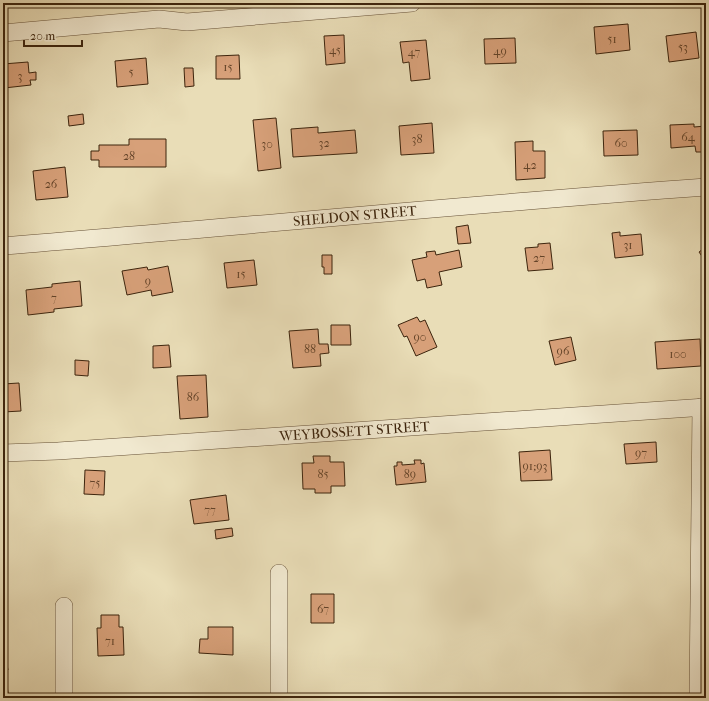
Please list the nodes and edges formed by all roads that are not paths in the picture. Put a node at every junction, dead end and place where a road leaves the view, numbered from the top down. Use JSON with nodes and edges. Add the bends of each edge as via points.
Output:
{"nodes":[{"id":1,"x":412,"y":3,"type":"edge"},
{"id":2,"x":3,"y":33,"type":"edge"},
{"id":3,"x":706,"y":187,"type":"edge"},
{"id":4,"x":3,"y":246,"type":"edge"},
{"id":5,"x":703,"y":407,"type":"edge"},
{"id":6,"x":3,"y":453,"type":"edge"},
{"id":7,"x":279,"y":573,"type":"dead end"},
{"id":8,"x":64,"y":606,"type":"dead end"},
{"id":9,"x":64,"y":698,"type":"edge"},
{"id":10,"x":280,"y":698,"type":"edge"},
{"id":11,"x":698,"y":698,"type":"edge"}],
"edges":[{"from":1,"to":2,"type":"street","via":[[187,22],[158,19]]},
{"from":3,"to":4,"type":"street","name":"SHELDON STREET","via":[[542,198],[388,214]]},
{"from":5,"to":6,"type":"street","name":"WEYBOSSETT STREET","via":[[58,452]]},
{"from":5,"to":11,"type":"street"},
{"from":7,"to":10,"type":"street"},
{"from":8,"to":9,"type":"street"}]}
